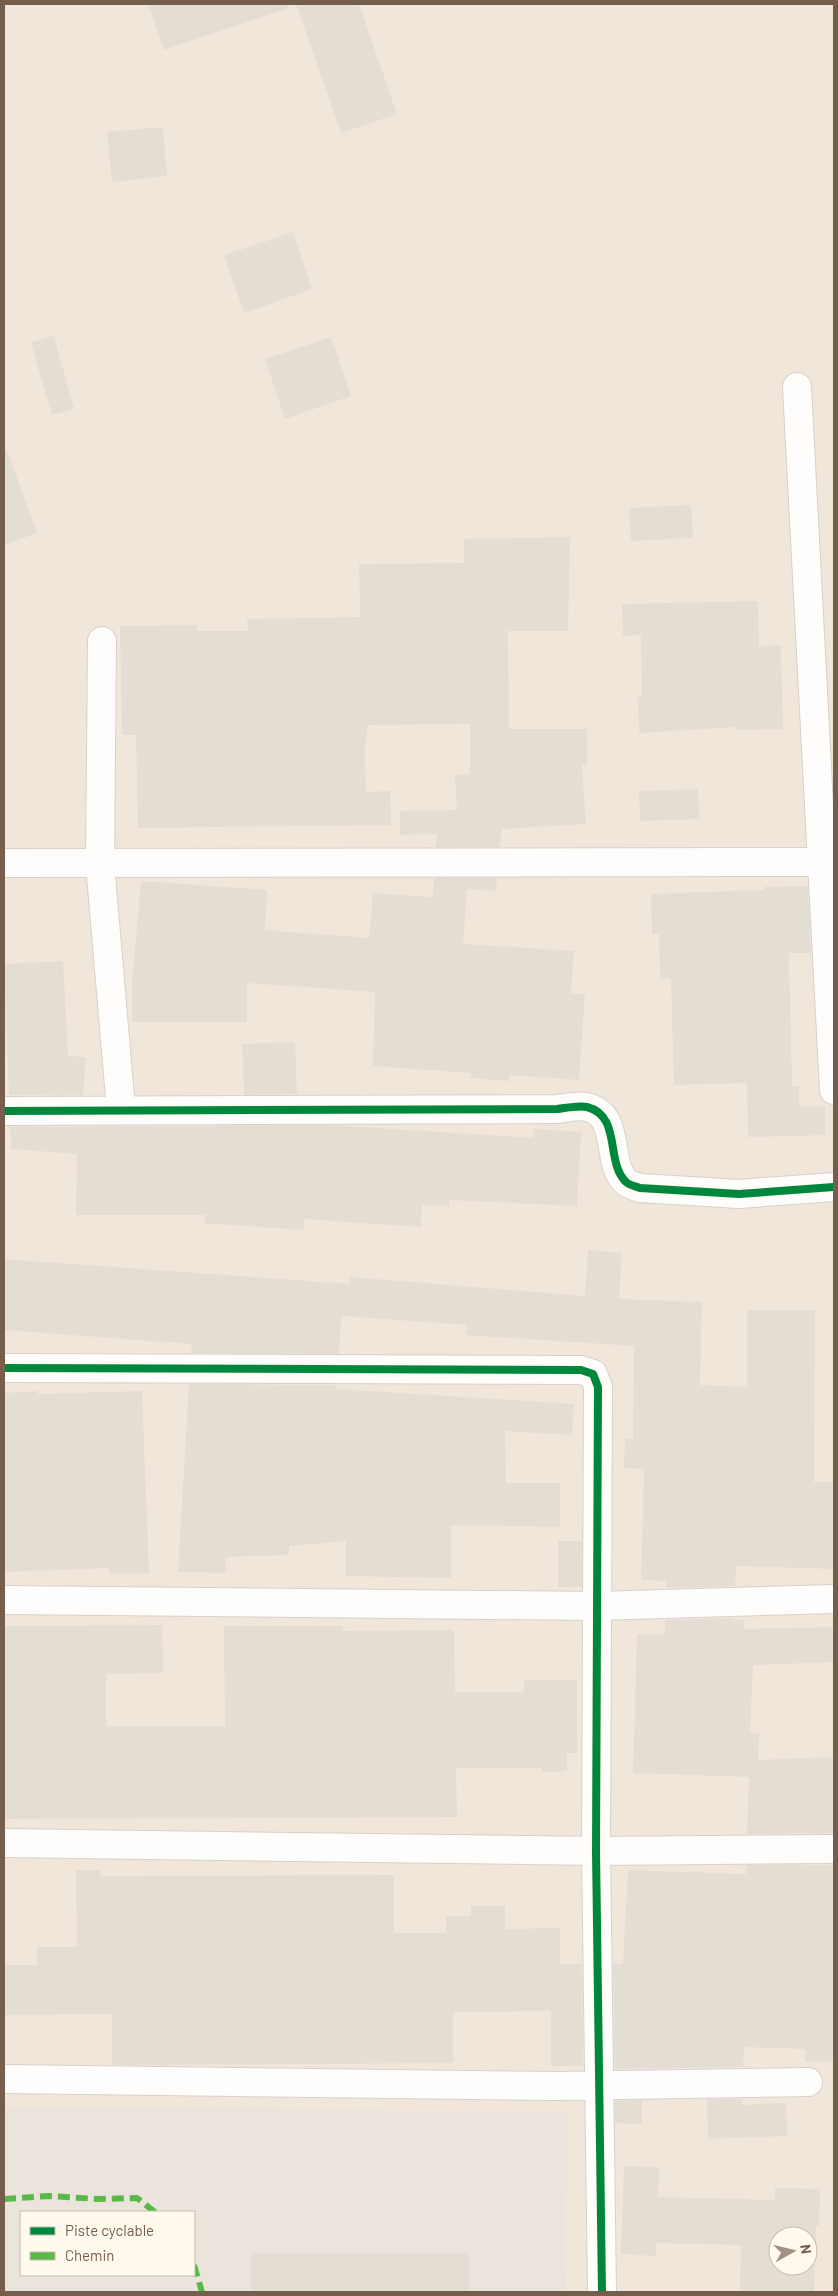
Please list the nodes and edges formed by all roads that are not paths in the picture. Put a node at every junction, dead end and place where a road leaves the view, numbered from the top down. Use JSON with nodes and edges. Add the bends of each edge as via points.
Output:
{"nodes":[{"id":1,"x":797,"y":387,"type":"dead end"},
{"id":2,"x":102,"y":641,"type":"dead end"},
{"id":3,"x":829,"y":862,"type":"edge"},
{"id":4,"x":4,"y":864,"type":"edge"},
{"id":5,"x":100,"y":864,"type":"junction"},
{"id":6,"x":834,"y":1090,"type":"edge"},
{"id":7,"x":120,"y":1109,"type":"junction"},
{"id":8,"x":4,"y":1111,"type":"edge"},
{"id":9,"x":834,"y":1187,"type":"edge"},
{"id":10,"x":4,"y":1368,"type":"edge"},
{"id":11,"x":834,"y":1599,"type":"edge"},
{"id":12,"x":4,"y":1600,"type":"edge"},
{"id":13,"x":596,"y":1606,"type":"junction"},
{"id":14,"x":4,"y":1843,"type":"edge"},
{"id":15,"x":834,"y":1849,"type":"edge"},
{"id":16,"x":596,"y":1851,"type":"junction"},
{"id":17,"x":4,"y":2080,"type":"edge"},
{"id":18,"x":808,"y":2082,"type":"dead end"},
{"id":19,"x":598,"y":2084,"type":"junction"},
{"id":20,"x":602,"y":2292,"type":"edge"}],
"edges":[{"from":1,"to":3,"type":"street"},
{"from":2,"to":5,"type":"street"},
{"from":3,"to":5,"type":"street"},
{"from":3,"to":6,"type":"street"},
{"from":4,"to":5,"type":"street"},
{"from":5,"to":7,"type":"street"},
{"from":7,"to":8,"type":"street"},
{"from":7,"to":9,"type":"street","via":[[586,1107],[601,1114],[608,1126],[620,1174],[627,1183],[640,1188],[739,1194]]},
{"from":10,"to":13,"type":"street","via":[[581,1370],[593,1374],[598,1387]]},
{"from":11,"to":13,"type":"street"},
{"from":12,"to":13,"type":"street"},
{"from":13,"to":16,"type":"street"},
{"from":14,"to":16,"type":"street"},
{"from":15,"to":16,"type":"street"},
{"from":16,"to":19,"type":"street"},
{"from":17,"to":19,"type":"street"},
{"from":18,"to":19,"type":"street"},
{"from":19,"to":20,"type":"street"}]}
